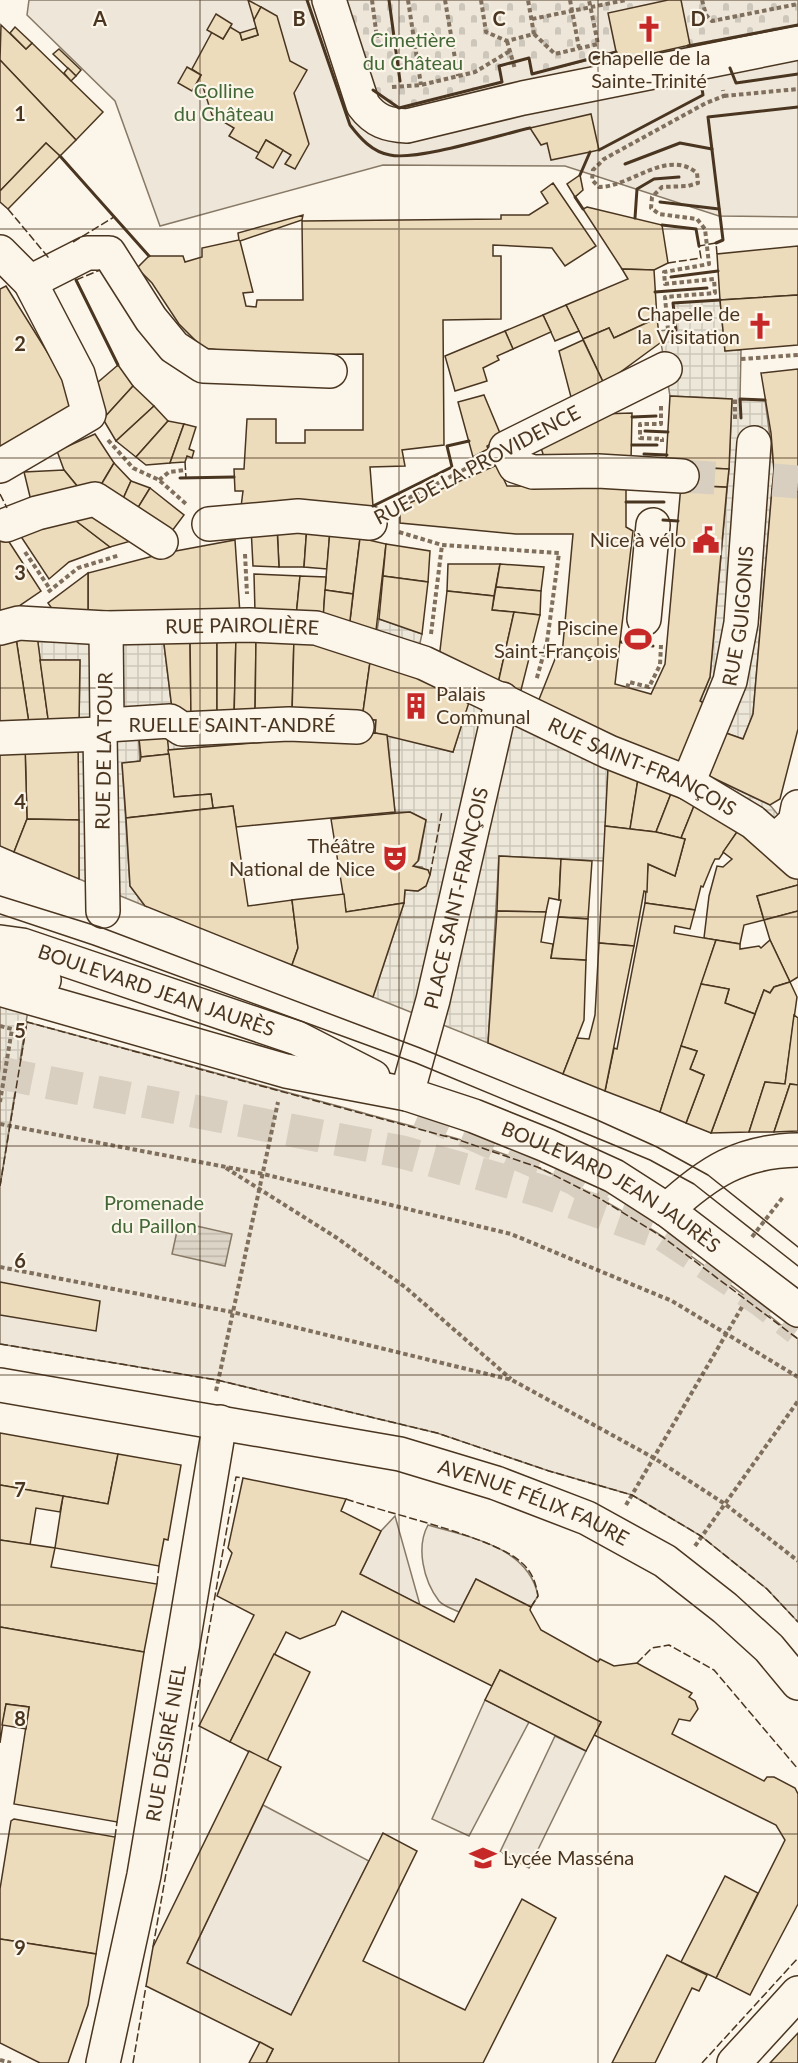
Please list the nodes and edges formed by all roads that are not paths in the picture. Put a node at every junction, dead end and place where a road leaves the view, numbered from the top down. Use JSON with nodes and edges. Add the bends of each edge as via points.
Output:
{"nodes":[{"id":1,"x":329,"y":0,"type":"edge"},
{"id":2,"x":798,"y":43,"type":"edge"},
{"id":3,"x":2,"y":259,"type":"edge"},
{"id":4,"x":30,"y":282,"type":"junction"},
{"id":5,"x":330,"y":371,"type":"dead end"},
{"id":6,"x":663,"y":385,"type":"road end"},
{"id":7,"x":754,"y":443,"type":"dead end"},
{"id":8,"x":0,"y":466,"type":"edge"},
{"id":9,"x":682,"y":476,"type":"tunnel mouth"},
{"id":10,"x":370,"y":523,"type":"road end"},
{"id":11,"x":208,"y":524,"type":"road end"},
{"id":12,"x":6,"y":525,"type":"dead end"},
{"id":13,"x":653,"y":525,"type":"dead end"},
{"id":14,"x":161,"y":542,"type":"road end"},
{"id":15,"x":644,"y":619,"type":"dead end"},
{"id":16,"x":9,"y":626,"type":"edge"},
{"id":17,"x":106,"y":628,"type":"junction"},
{"id":18,"x":489,"y":692,"type":"junction"},
{"id":19,"x":357,"y":727,"type":"dead end"},
{"id":20,"x":104,"y":730,"type":"junction"},
{"id":21,"x":0,"y":738,"type":"edge"},
{"id":22,"x":688,"y":783,"type":"junction"},
{"id":23,"x":798,"y":807,"type":"edge"},
{"id":24,"x":787,"y":851,"type":"edge"},
{"id":25,"x":103,"y":911,"type":"dead end"},
{"id":26,"x":0,"y":942,"type":"edge"},
{"id":27,"x":0,"y":956,"type":"edge"},
{"id":28,"x":0,"y":969,"type":"edge"},
{"id":29,"x":44,"y":980,"type":"junction"},
{"id":30,"x":0,"y":989,"type":"edge"},
{"id":31,"x":279,"y":1052,"type":"dead end"},
{"id":32,"x":407,"y":1094,"type":"junction"},
{"id":33,"x":798,"y":1150,"type":"edge"},
{"id":34,"x":667,"y":1210,"type":"junction"},
{"id":35,"x":798,"y":1311,"type":"edge"},
{"id":36,"x":0,"y":1385,"type":"edge"},
{"id":37,"x":220,"y":1422,"type":"junction"},
{"id":38,"x":798,"y":1683,"type":"edge"},
{"id":39,"x":798,"y":1993,"type":"edge"},
{"id":40,"x":103,"y":2063,"type":"edge"},
{"id":41,"x":734,"y":2063,"type":"edge"}],
"edges":[{"from":1,"to":2,"type":"street","via":[[363,105],[372,117],[392,125],[407,126],[557,91]]},
{"from":3,"to":4,"type":"street"},
{"from":4,"to":5,"type":"street","via":[[87,253],[109,253],[174,347],[203,366]]},
{"from":4,"to":8,"type":"street","via":[[78,374],[89,414]]},
{"from":6,"to":9,"type":"street","name":"RUE DE LA PROVIDENCE","via":[[506,448],[515,466],[533,472]]},
{"from":7,"to":22,"type":"street","name":"RUE GUIGONIS","via":[[741,623],[730,681]]},
{"from":10,"to":11,"type":"street","name":"RUE DE LA PROVIDENCE","via":[[298,516],[245,533]]},
{"from":12,"to":14,"type":"street","via":[[95,499]]},
{"from":13,"to":15,"type":"street"},
{"from":16,"to":17,"type":"street","name":"RUE PAIROLIÈRE"},
{"from":17,"to":18,"type":"street","name":"RUE PAIROLIÈRE","via":[[316,628],[424,663]]},
{"from":17,"to":20,"type":"street","name":"RUE DE LA TOUR"},
{"from":18,"to":22,"type":"street","name":"RUE SAINT-FRANÇOIS","via":[[609,752]]},
{"from":18,"to":32,"type":"street","name":"PLACE SAINT-FRANÇOIS","via":[[433,1000]]},
{"from":19,"to":20,"type":"street","name":"RUELLE SAINT-ANDRÉ","via":[[290,724],[182,729],[170,721]]},
{"from":20,"to":21,"type":"street","name":"RUELLE SAINT-ANDRÉ"},
{"from":20,"to":25,"type":"street","name":"RUE DE LA TOUR"},
{"from":22,"to":24,"type":"street","name":"RUE SAINT-FRANÇOIS","via":[[753,822]]},
{"from":23,"to":24,"type":"street"},
{"from":26,"to":32,"type":"street","name":"BOULEVARD JEAN JAURÈS","via":[[22,945],[297,1038]]},
{"from":27,"to":29,"type":"street"},
{"from":28,"to":29,"type":"street"},
{"from":29,"to":31,"type":"street","via":[[82,995]]},
{"from":30,"to":32,"type":"street","name":"BOULEVARD JEAN JAURÈS","via":[[286,1071]]},
{"from":32,"to":34,"type":"street","name":"BOULEVARD JEAN JAURÈS","via":[[546,1145],[614,1176]]},
{"from":33,"to":34,"type":"street","via":[[771,1150],[728,1164],[694,1184]]},
{"from":34,"to":35,"type":"street","name":"BOULEVARD JEAN JAURÈS"},
{"from":36,"to":37,"type":"street","name":"AVENUE FÉLIX FAURE"},
{"from":37,"to":38,"type":"street","name":"AVENUE FÉLIX FAURE","via":[[400,1454],[587,1518],[665,1561],[769,1648]]},
{"from":37,"to":40,"type":"street","name":"RUE DÉSIRÉ NIEL","via":[[144,1875]]},
{"from":39,"to":41,"type":"street"}]}
